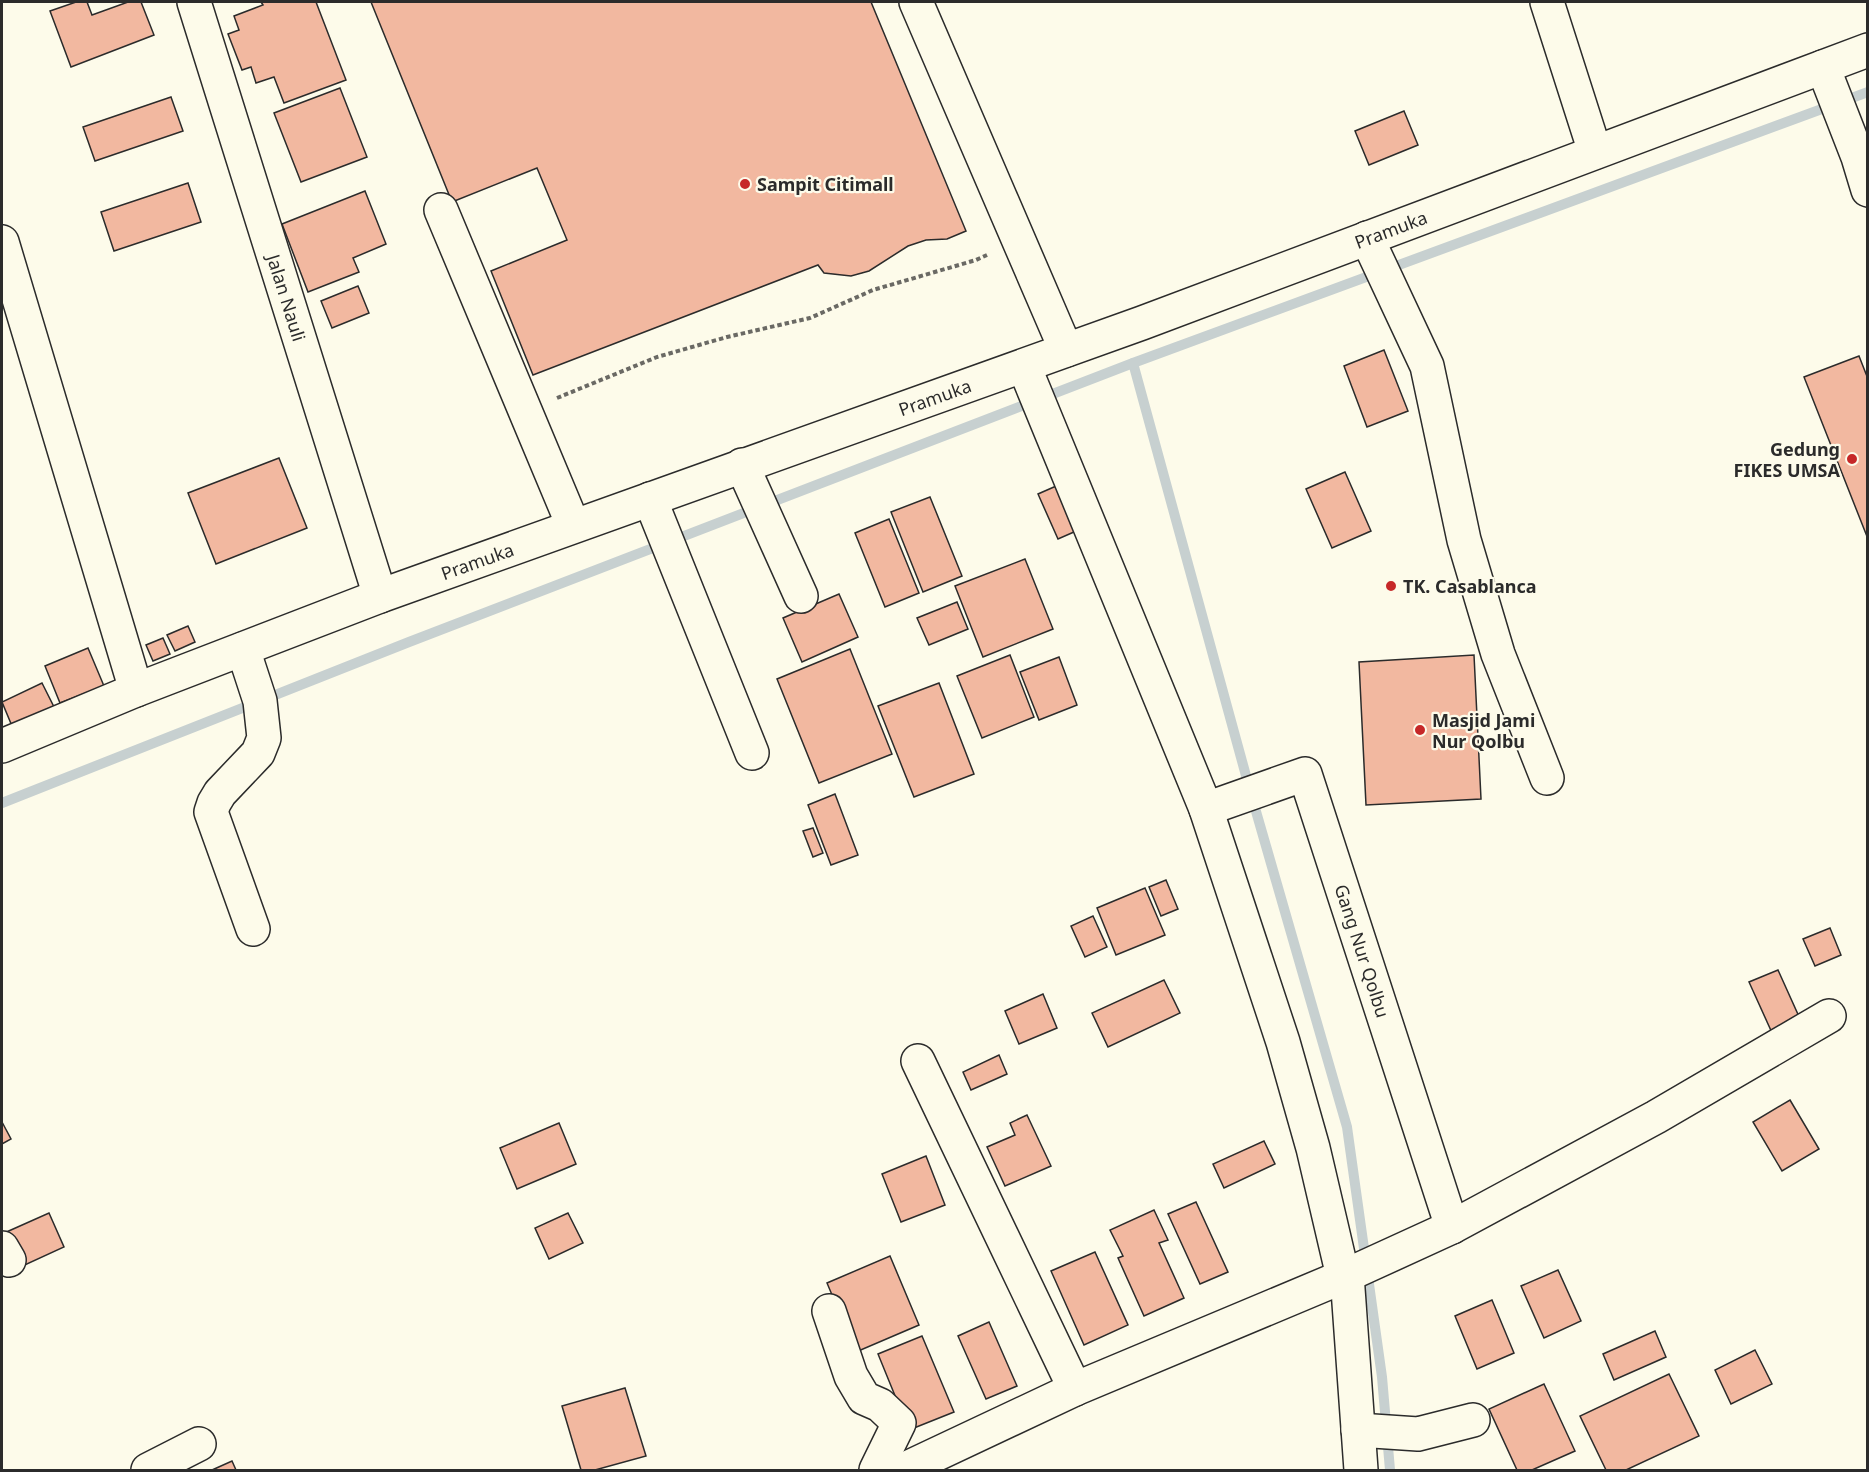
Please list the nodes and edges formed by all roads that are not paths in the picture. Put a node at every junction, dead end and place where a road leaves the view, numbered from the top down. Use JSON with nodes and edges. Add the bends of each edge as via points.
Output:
{"nodes":[{"id":1,"x":194,"y":2,"type":"edge"},
{"id":2,"x":916,"y":2,"type":"edge"},
{"id":3,"x":1547,"y":2,"type":"edge"},
{"id":4,"x":1868,"y":50,"type":"edge"},
{"id":5,"x":1832,"y":89,"type":"junction"},
{"id":6,"x":1595,"y":152,"type":"junction"},
{"id":7,"x":1868,"y":190,"type":"edge"},
{"id":8,"x":441,"y":210,"type":"dead end"},
{"id":9,"x":2,"y":242,"type":"edge"},
{"id":10,"x":1372,"y":248,"type":"junction"},
{"id":11,"x":1066,"y":350,"type":"junction"},
{"id":12,"x":1033,"y":390,"type":"junction"},
{"id":13,"x":742,"y":465,"type":"junction"},
{"id":14,"x":650,"y":498,"type":"junction"},
{"id":15,"x":573,"y":525,"type":"junction"},
{"id":16,"x":380,"y":596,"type":"junction"},
{"id":17,"x":801,"y":596,"type":"dead end"},
{"id":18,"x":243,"y":649,"type":"junction"},
{"id":19,"x":136,"y":690,"type":"junction"},
{"id":20,"x":2,"y":746,"type":"edge"},
{"id":21,"x":752,"y":753,"type":"dead end"},
{"id":22,"x":1547,"y":778,"type":"dead end"},
{"id":23,"x":1206,"y":809,"type":"junction"},
{"id":24,"x":253,"y":930,"type":"dead end"},
{"id":25,"x":1828,"y":1016,"type":"dead end"},
{"id":26,"x":918,"y":1061,"type":"dead end"},
{"id":27,"x":1452,"y":1227,"type":"junction"},
{"id":28,"x":1354,"y":1272,"type":"junction"},
{"id":29,"x":829,"y":1311,"type":"dead end"},
{"id":30,"x":1075,"y":1389,"type":"junction"},
{"id":31,"x":1473,"y":1420,"type":"dead end"},
{"id":32,"x":1358,"y":1430,"type":"junction"},
{"id":33,"x":199,"y":1444,"type":"dead end"},
{"id":34,"x":148,"y":1470,"type":"edge"},
{"id":35,"x":876,"y":1470,"type":"edge"},
{"id":36,"x":903,"y":1470,"type":"edge"},
{"id":37,"x":1361,"y":1470,"type":"edge"}],
"edges":[{"from":1,"to":16,"type":"street","name":"Jalan Nauli"},
{"from":2,"to":11,"type":"street"},
{"from":3,"to":6,"type":"street"},
{"from":4,"to":5,"type":"street","name":"Pramuka"},
{"from":5,"to":6,"type":"street","name":"Pramuka"},
{"from":5,"to":7,"type":"street"},
{"from":6,"to":10,"type":"street","name":"Pramuka"},
{"from":8,"to":15,"type":"street"},
{"from":9,"to":19,"type":"street"},
{"from":10,"to":11,"type":"street","name":"Pramuka"},
{"from":10,"to":22,"type":"street","via":[[1427,366],[1464,540],[1498,654]]},
{"from":11,"to":12,"type":"street","name":"Pramuka"},
{"from":12,"to":13,"type":"street","name":"Pramuka"},
{"from":12,"to":23,"type":"street"},
{"from":13,"to":14,"type":"street","name":"Pramuka"},
{"from":13,"to":17,"type":"street"},
{"from":14,"to":15,"type":"street","name":"Pramuka"},
{"from":14,"to":21,"type":"street"},
{"from":15,"to":16,"type":"street","name":"Pramuka"},
{"from":16,"to":18,"type":"street","name":"Pramuka"},
{"from":18,"to":19,"type":"street","name":"Pramuka"},
{"from":18,"to":24,"type":"street","via":[[260,701],[264,738],[258,753],[220,793],[211,812]]},
{"from":19,"to":20,"type":"street","name":"Pramuka"},
{"from":23,"to":27,"type":"street","name":"Gang Nur Qolbu","via":[[1305,774]]},
{"from":23,"to":28,"type":"street","via":[[1283,1042],[1342,1272]]},
{"from":25,"to":27,"type":"street","via":[[1656,1117]]},
{"from":26,"to":30,"type":"street"},
{"from":27,"to":28,"type":"street"},
{"from":28,"to":30,"type":"street"},
{"from":28,"to":32,"type":"street"},
{"from":29,"to":35,"type":"street","via":[[851,1376],[864,1398],[880,1405],[899,1423]]},
{"from":30,"to":36,"type":"street"},
{"from":31,"to":32,"type":"street","via":[[1418,1434]]},
{"from":32,"to":37,"type":"street"},
{"from":33,"to":34,"type":"street"}]}
